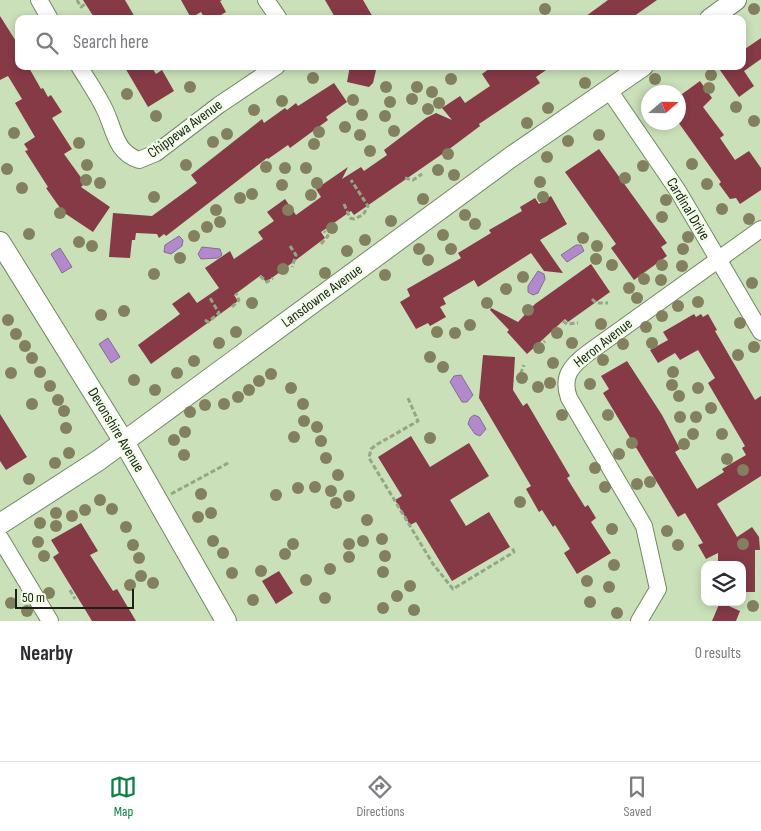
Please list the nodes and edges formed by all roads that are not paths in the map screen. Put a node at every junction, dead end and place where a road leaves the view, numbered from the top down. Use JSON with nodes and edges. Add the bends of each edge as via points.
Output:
{"nodes":[{"id":1,"x":39,"y":0,"type":"edge"},
{"id":2,"x":266,"y":0,"type":"edge"},
{"id":3,"x":736,"y":0,"type":"edge"},
{"id":4,"x":48,"y":15,"type":"edge"},
{"id":5,"x":276,"y":15,"type":"edge"},
{"id":6,"x":715,"y":15,"type":"edge"},
{"id":7,"x":81,"y":70,"type":"edge"},
{"id":8,"x":271,"y":70,"type":"edge"},
{"id":9,"x":637,"y":70,"type":"edge"},
{"id":10,"x":609,"y":90,"type":"junction"},
{"id":11,"x":761,"y":229,"type":"edge"},
{"id":12,"x":0,"y":242,"type":"edge"},
{"id":13,"x":718,"y":259,"type":"junction"},
{"id":14,"x":761,"y":332,"type":"edge"},
{"id":15,"x":124,"y":442,"type":"junction"},
{"id":16,"x":0,"y":524,"type":"edge"},
{"id":17,"x":0,"y":538,"type":"edge"},
{"id":18,"x":50,"y":621,"type":"edge"},
{"id":19,"x":226,"y":621,"type":"edge"},
{"id":20,"x":639,"y":621,"type":"edge"}],
"edges":[{"from":1,"to":4,"type":"street"},
{"from":2,"to":5,"type":"street"},
{"from":3,"to":6,"type":"main road"},
{"from":7,"to":8,"type":"street","name":"Chippewa Avenue","via":[[106,111],[121,149],[129,157],[139,160],[156,153]]},
{"from":9,"to":10,"type":"main road","name":"Lansdowne Avenue"},
{"from":10,"to":13,"type":"street","name":"Cardinal Drive","via":[[678,190]]},
{"from":10,"to":15,"type":"main road","name":"Lansdowne Avenue","via":[[524,148]]},
{"from":11,"to":13,"type":"street","name":"Heron Avenue"},
{"from":12,"to":15,"type":"main road","name":"Devonshire Avenue"},
{"from":13,"to":14,"type":"street","name":"Cardinal Drive"},
{"from":13,"to":20,"type":"street","name":"Heron Avenue","via":[[582,357],[568,372],[568,398],[644,526],[658,589]]},
{"from":15,"to":16,"type":"main road","name":"Lansdowne Avenue"},
{"from":15,"to":19,"type":"main road","name":"Devonshire Avenue"},
{"from":17,"to":18,"type":"street"}]}
